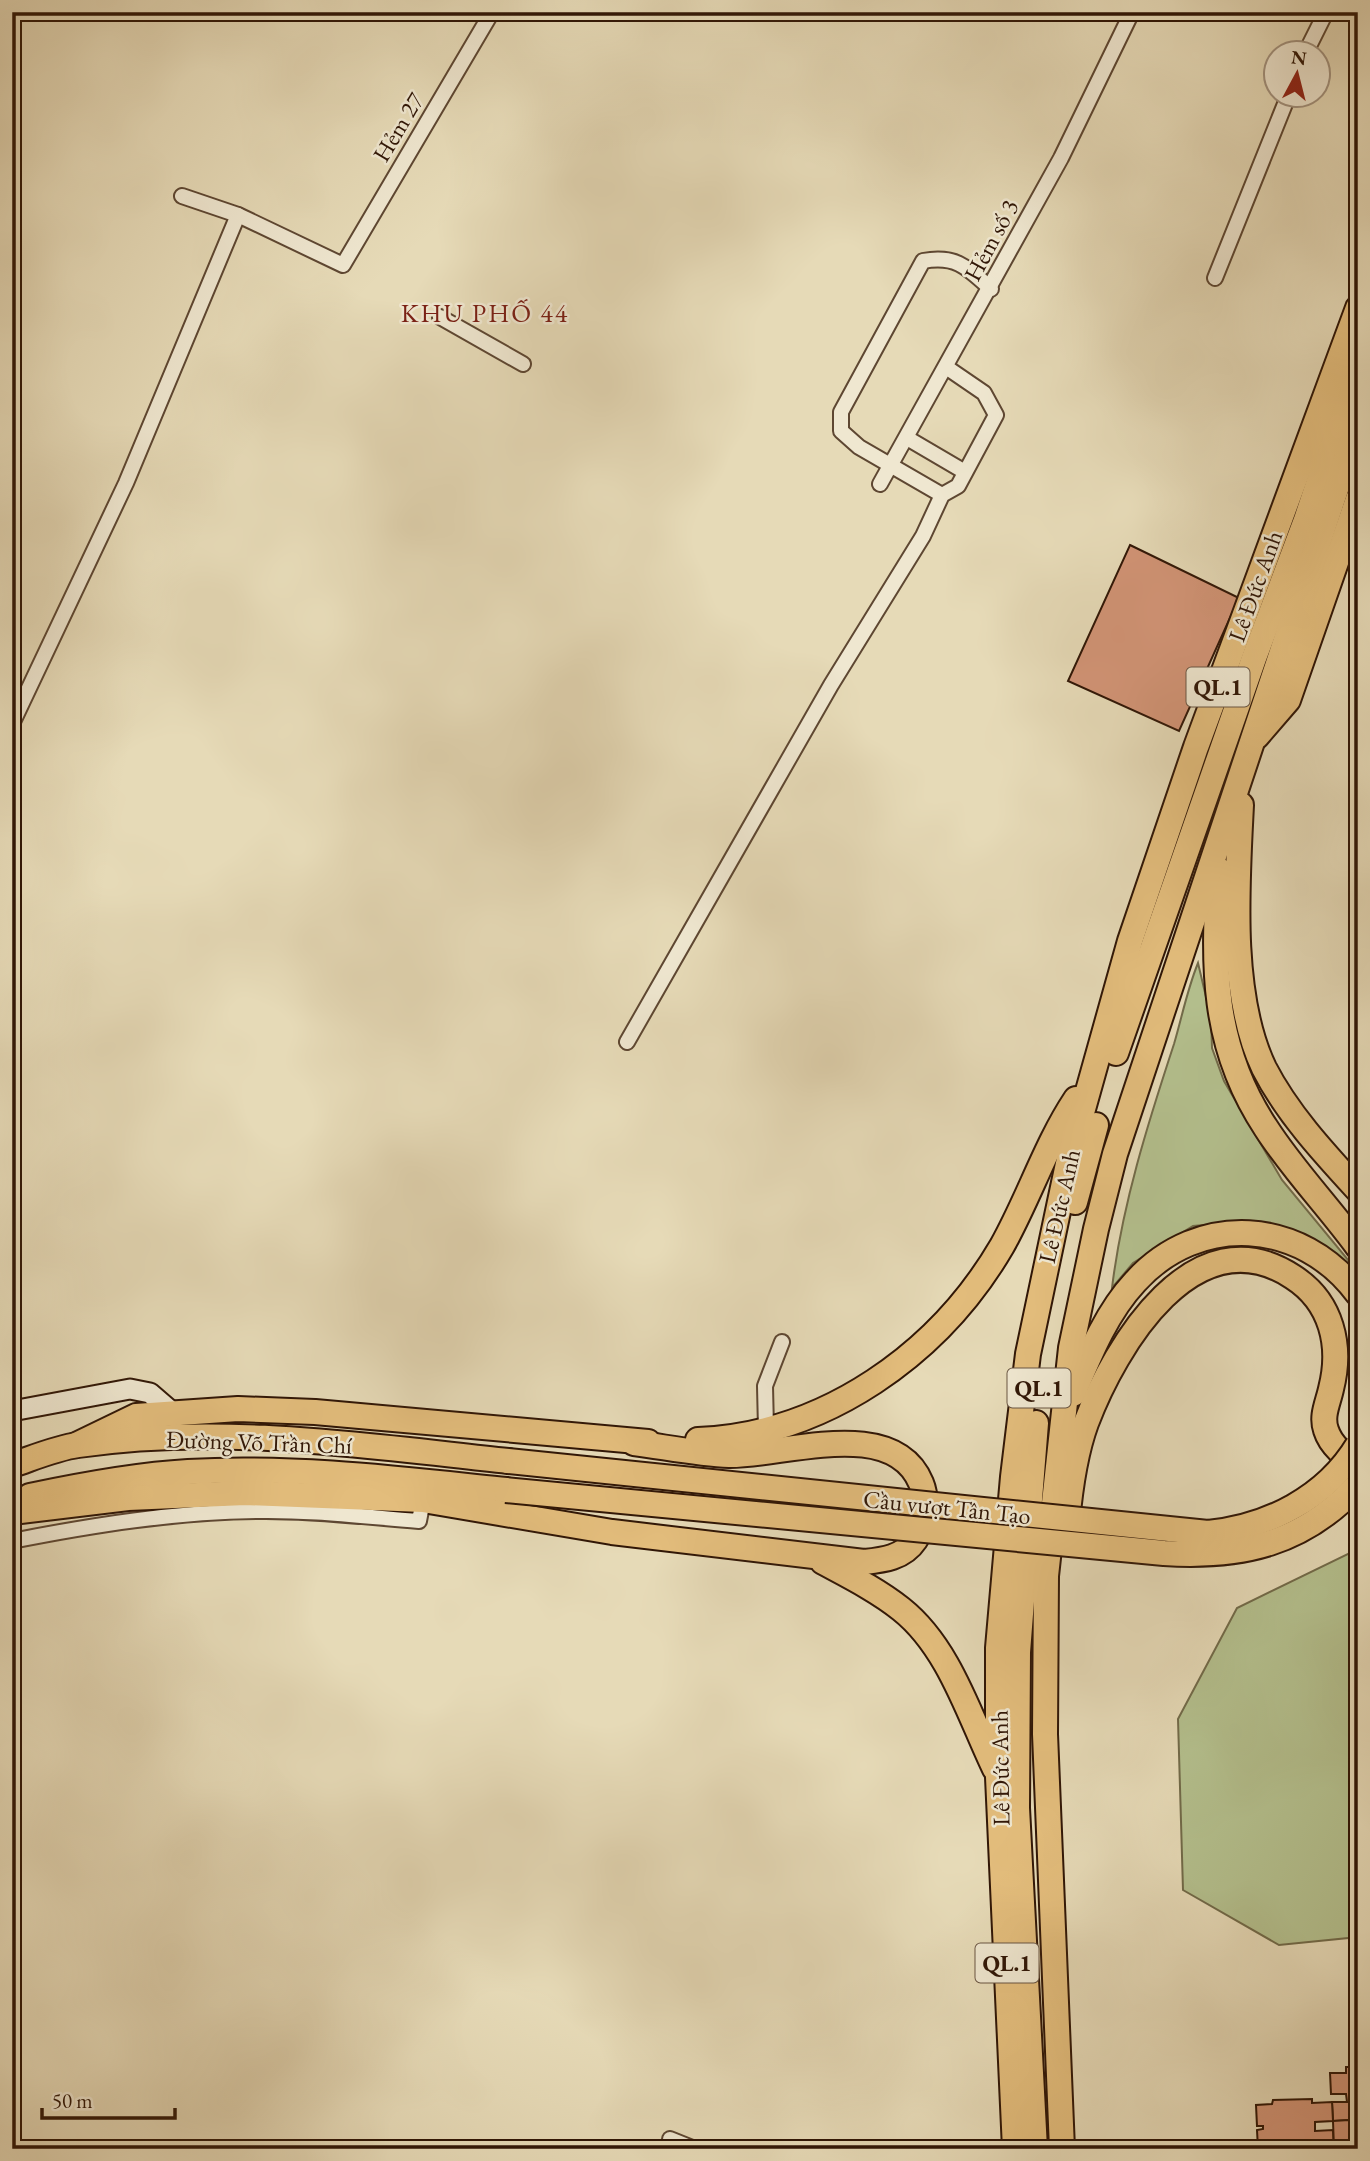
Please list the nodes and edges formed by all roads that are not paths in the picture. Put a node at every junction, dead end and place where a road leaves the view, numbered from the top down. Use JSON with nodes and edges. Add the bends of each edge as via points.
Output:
{"nodes":[{"id":1,"x":492,"y":12,"type":"edge"},
{"id":2,"x":1132,"y":12,"type":"edge"},
{"id":3,"x":1326,"y":12,"type":"edge"},
{"id":4,"x":1313,"y":38,"type":"edge"},
{"id":5,"x":1283,"y":108,"type":"edge"},
{"id":6,"x":182,"y":196,"type":"dead end"},
{"id":7,"x":238,"y":215,"type":"junction"},
{"id":8,"x":1214,"y":278,"type":"dead end"},
{"id":9,"x":991,"y":289,"type":"junction"},
{"id":10,"x":1358,"y":308,"type":"edge"},
{"id":11,"x":440,"y":317,"type":"dead end"},
{"id":12,"x":523,"y":364,"type":"dead end"},
{"id":13,"x":1358,"y":364,"type":"edge"},
{"id":14,"x":946,"y":367,"type":"junction"},
{"id":15,"x":1358,"y":423,"type":"edge"},
{"id":16,"x":907,"y":438,"type":"junction"},
{"id":17,"x":891,"y":465,"type":"junction"},
{"id":18,"x":965,"y":472,"type":"junction"},
{"id":19,"x":880,"y":484,"type":"dead end"},
{"id":20,"x":1324,"y":493,"type":"junction"},
{"id":21,"x":942,"y":495,"type":"junction"},
{"id":22,"x":1358,"y":499,"type":"edge"},
{"id":23,"x":1265,"y":661,"type":"junction"},
{"id":24,"x":19,"y":694,"type":"edge"},
{"id":25,"x":12,"y":724,"type":"edge"},
{"id":26,"x":1246,"y":755,"type":"junction"},
{"id":27,"x":1222,"y":838,"type":"junction"},
{"id":28,"x":1119,"y":982,"type":"junction"},
{"id":29,"x":1132,"y":1004,"type":"junction"},
{"id":30,"x":1123,"y":1030,"type":"junction"},
{"id":31,"x":627,"y":1041,"type":"dead end"},
{"id":32,"x":1094,"y":1071,"type":"junction"},
{"id":33,"x":1358,"y":1190,"type":"edge"},
{"id":34,"x":1235,"y":1232,"type":"junction"},
{"id":35,"x":1358,"y":1247,"type":"edge"},
{"id":36,"x":1358,"y":1294,"type":"edge"},
{"id":37,"x":1154,"y":1305,"type":"junction"},
{"id":38,"x":782,"y":1342,"type":"dead end"},
{"id":39,"x":12,"y":1411,"type":"edge"},
{"id":40,"x":172,"y":1412,"type":"junction"},
{"id":41,"x":1061,"y":1420,"type":"junction"},
{"id":42,"x":766,"y":1429,"type":"junction"},
{"id":43,"x":634,"y":1443,"type":"junction"},
{"id":44,"x":76,"y":1445,"type":"junction"},
{"id":45,"x":1358,"y":1445,"type":"edge"},
{"id":46,"x":508,"y":1461,"type":"joint"},
{"id":47,"x":12,"y":1465,"type":"edge"},
{"id":48,"x":1358,"y":1465,"type":"edge"},
{"id":49,"x":1358,"y":1485,"type":"edge"},
{"id":50,"x":423,"y":1500,"type":"junction"},
{"id":51,"x":12,"y":1501,"type":"edge"},
{"id":52,"x":12,"y":1512,"type":"edge"},
{"id":53,"x":12,"y":1541,"type":"edge"},
{"id":54,"x":813,"y":1557,"type":"junction"},
{"id":55,"x":1052,"y":1735,"type":"junction"},
{"id":56,"x":998,"y":1777,"type":"junction"},
{"id":57,"x":670,"y":2139,"type":"dead end"},
{"id":58,"x":695,"y":2149,"type":"edge"},
{"id":59,"x":1016,"y":2149,"type":"edge"},
{"id":60,"x":1035,"y":2149,"type":"edge"},
{"id":61,"x":1062,"y":2149,"type":"edge"},
{"id":62,"x":1077,"y":2149,"type":"edge"}],
"edges":[{"from":1,"to":7,"type":"street","name":"Hẻm 27","via":[[344,265]]},
{"from":2,"to":9,"type":"street","name":"Hẻm số 3"},
{"from":3,"to":4,"type":"street"},
{"from":5,"to":8,"type":"street"},
{"from":6,"to":7,"type":"street"},
{"from":7,"to":24,"type":"street","via":[[126,483]]},
{"from":9,"to":14,"type":"street","name":"Hẻm số 3"},
{"from":9,"to":17,"type":"street","via":[[967,266],[943,257],[923,261],[897,305],[841,412],[841,430],[859,447]]},
{"from":10,"to":28,"type":"highway","name":"Lê Đức Anh","number":"QL.1","via":[[1196,747]]},
{"from":11,"to":12,"type":"street"},
{"from":13,"to":20,"type":"highway","number":"QL.1"},
{"from":14,"to":16,"type":"street","name":"Hẻm số 3"},
{"from":14,"to":18,"type":"street","via":[[984,393],[996,415]]},
{"from":15,"to":20,"type":"highway","number":"QL.1"},
{"from":16,"to":17,"type":"street","name":"Hẻm số 3"},
{"from":16,"to":18,"type":"street"},
{"from":17,"to":19,"type":"street","name":"Hẻm số 3"},
{"from":17,"to":21,"type":"street"},
{"from":18,"to":21,"type":"street","via":[[958,486]]},
{"from":20,"to":23,"type":"highway","name":"Lê Đức Anh","number":"QL.1"},
{"from":21,"to":31,"type":"street","via":[[923,536],[831,685]]},
{"from":22,"to":26,"type":"highway","name":"Lê Đức Anh","number":"QL.1","via":[[1288,700]]},
{"from":23,"to":26,"type":"highway","name":"Lê Đức Anh","number":"QL.1"},
{"from":23,"to":29,"type":"highway","name":"Lê Đức Anh","number":"QL.1"},
{"from":24,"to":25,"type":"street"},
{"from":26,"to":27,"type":"highway","name":"Lê Đức Anh","number":"QL.1"},
{"from":26,"to":33,"type":"highway","name":"Lê Đức Anh","number":"QL.1","via":[[1240,964],[1249,1024],[1264,1067],[1282,1098]]},
{"from":27,"to":35,"type":"highway","via":[[1216,964],[1218,1008],[1227,1049],[1265,1127]]},
{"from":27,"to":41,"type":"highway","name":"Lê Đức Anh","number":"QL.1","via":[[1115,1154],[1083,1285]]},
{"from":28,"to":29,"type":"highway"},
{"from":28,"to":32,"type":"highway","name":"Lê Đức Anh","number":"QL.1"},
{"from":29,"to":30,"type":"highway","name":"Lê Đức Anh","number":"QL.1"},
{"from":30,"to":32,"type":"highway"},
{"from":30,"to":60,"type":"highway","name":"Lê Đức Anh","number":"QL.1","via":[[1066,1237],[1041,1364],[1023,1573],[1017,1808]]},
{"from":32,"to":42,"type":"highway","via":[[1070,1107],[1002,1246],[948,1321],[854,1395]]},
{"from":32,"to":56,"type":"highway","name":"Lê Đức Anh","number":"QL.1","via":[[1069,1158],[1028,1354],[998,1648]]},
{"from":34,"to":36,"type":"highway","via":[[1265,1233],[1298,1243],[1328,1262]]},
{"from":34,"to":37,"type":"highway","via":[[1178,1266]]},
{"from":34,"to":41,"type":"highway","via":[[1181,1246],[1134,1282],[1111,1315]]},
{"from":37,"to":48,"type":"highway","name":"Lê Đức Anh","number":"QL.1","via":[[1183,1278],[1217,1264],[1251,1261],[1294,1277],[1317,1298],[1332,1326],[1337,1354],[1324,1418],[1326,1431],[1340,1451]]},
{"from":37,"to":55,"type":"highway","name":"Lê Đức Anh","number":"QL.1","via":[[1100,1392],[1080,1443],[1068,1512]]},
{"from":38,"to":42,"type":"street","via":[[765,1386]]},
{"from":39,"to":40,"type":"street","via":[[130,1389],[150,1393]]},
{"from":40,"to":43,"type":"highway","via":[[316,1412]]},
{"from":40,"to":44,"type":"highway","via":[[136,1416]]},
{"from":41,"to":55,"type":"highway","name":"Lê Đức Anh","number":"QL.1","via":[[1046,1576]]},
{"from":42,"to":43,"type":"highway","via":[[718,1440]]},
{"from":43,"to":54,"type":"highway","via":[[730,1455],[864,1445],[894,1454],[912,1468],[925,1499],[911,1546],[876,1561]]},
{"from":44,"to":46,"type":"highway","name":"Đường Võ Trần Chí","via":[[280,1438]]},
{"from":44,"to":47,"type":"highway","name":"Đường Võ Trần Chí"},
{"from":45,"to":46,"type":"highway","name":"Cầu vượt Tân Tạo","bridge":true,"via":[[1336,1473],[1303,1502],[1246,1527],[1208,1533]]},
{"from":49,"to":51,"type":"highway","name":"Đường Võ Trần Chí","bridge":true,"via":[[1320,1518],[1286,1538],[1251,1550],[1213,1555],[355,1475],[236,1470],[131,1478]]},
{"from":50,"to":52,"type":"highway","via":[[245,1493],[128,1498]]},
{"from":50,"to":53,"type":"street","via":[[419,1521],[261,1511],[198,1513],[114,1522]]},
{"from":50,"to":54,"type":"highway","via":[[612,1532]]},
{"from":54,"to":56,"type":"highway","via":[[902,1610],[930,1639],[947,1665]]},
{"from":55,"to":61,"type":"highway","name":"Lê Đức Anh","number":"QL.1"},
{"from":55,"to":62,"type":"highway","name":"Lê Đức Anh","number":"QL.1"},
{"from":56,"to":59,"type":"highway","name":"Lê Đức Anh","number":"QL.1"},
{"from":57,"to":58,"type":"street"}]}
